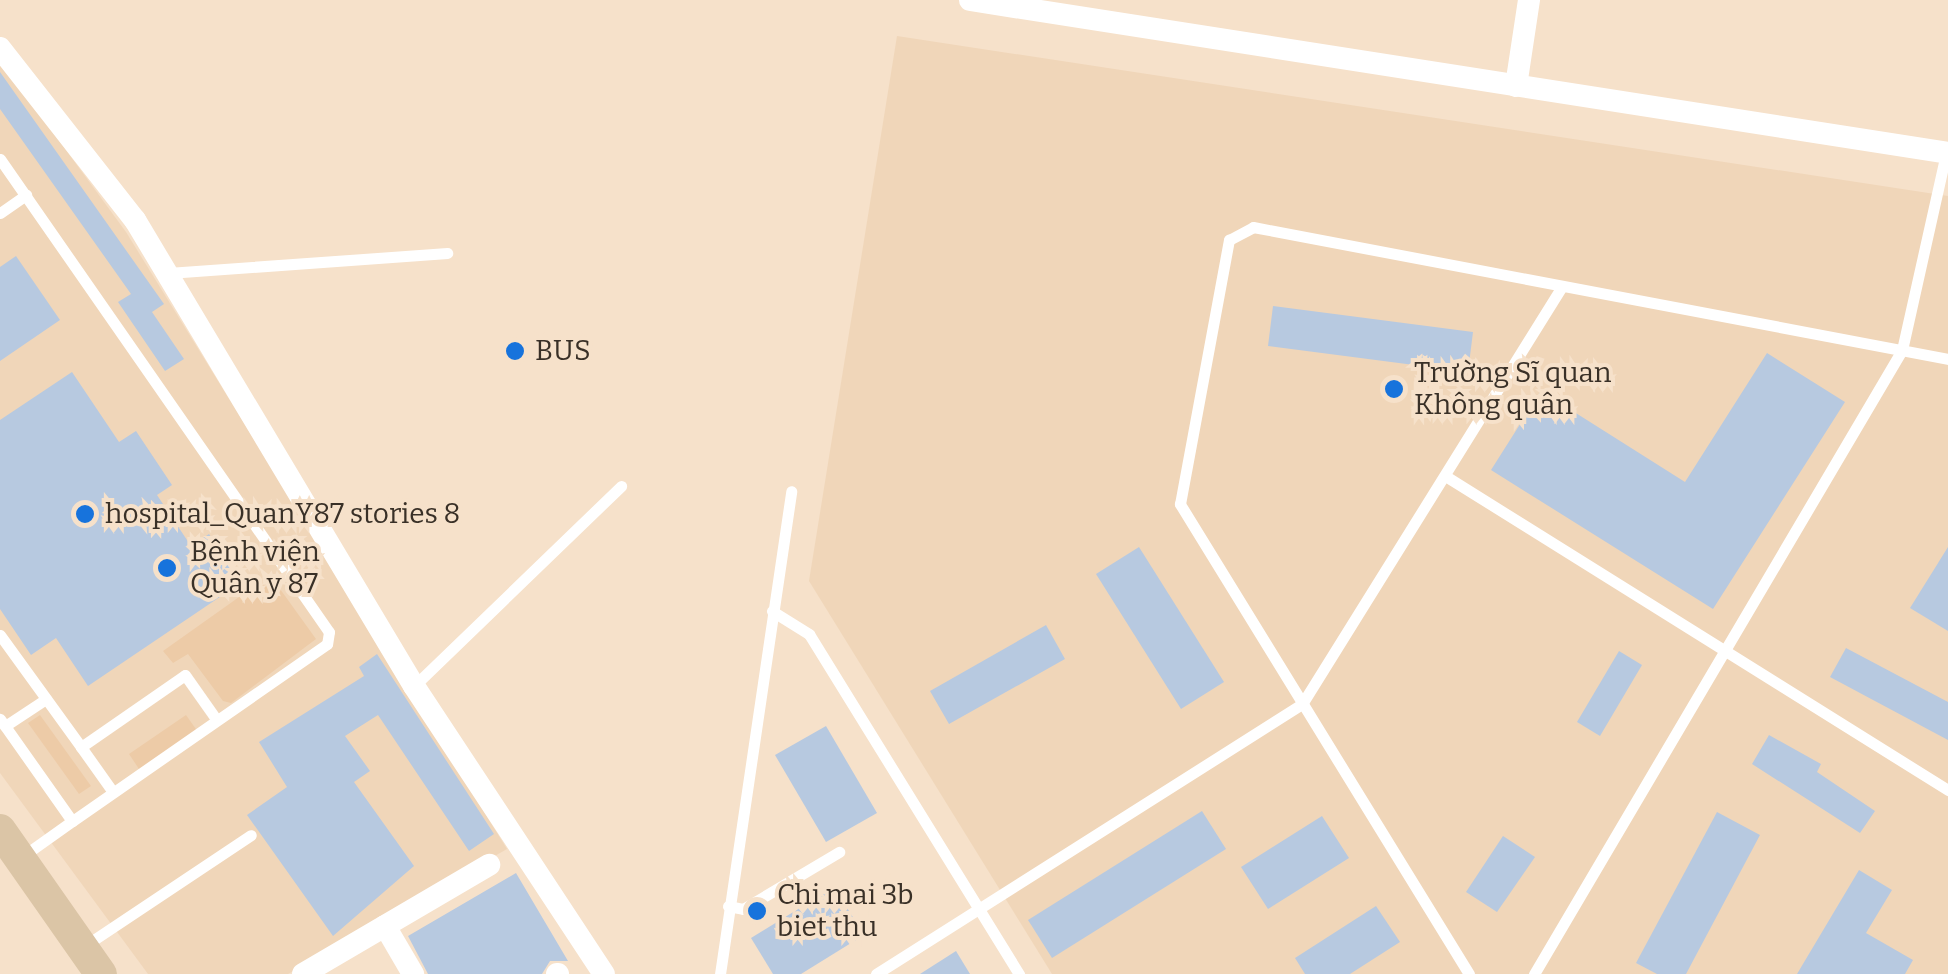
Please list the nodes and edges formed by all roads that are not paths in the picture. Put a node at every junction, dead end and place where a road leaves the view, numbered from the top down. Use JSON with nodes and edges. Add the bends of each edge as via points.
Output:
{"nodes":[{"id":1,"x":970,"y":0,"type":"edge"},
{"id":2,"x":1529,"y":0,"type":"edge"},
{"id":3,"x":0,"y":48,"type":"edge"},
{"id":4,"x":1516,"y":86,"type":"junction"},
{"id":5,"x":1947,"y":153,"type":"edge"},
{"id":6,"x":0,"y":159,"type":"edge"},
{"id":7,"x":26,"y":195,"type":"junction"},
{"id":8,"x":0,"y":213,"type":"edge"},
{"id":9,"x":446,"y":253,"type":"dead end"},
{"id":10,"x":168,"y":273,"type":"junction"},
{"id":11,"x":1562,"y":286,"type":"junction"},
{"id":12,"x":1902,"y":350,"type":"junction"},
{"id":13,"x":1948,"y":358,"type":"edge"},
{"id":14,"x":1448,"y":477,"type":"junction"},
{"id":15,"x":622,"y":486,"type":"dead end"},
{"id":16,"x":791,"y":491,"type":"dead end"},
{"id":17,"x":772,"y":611,"type":"junction"},
{"id":18,"x":0,"y":635,"type":"edge"},
{"id":19,"x":1728,"y":653,"type":"junction"},
{"id":20,"x":414,"y":686,"type":"junction"},
{"id":21,"x":46,"y":699,"type":"junction"},
{"id":22,"x":1302,"y":704,"type":"junction"},
{"id":23,"x":216,"y":720,"type":"junction"},
{"id":24,"x":2,"y":722,"type":"edge"},
{"id":25,"x":81,"y":747,"type":"junction"},
{"id":26,"x":1948,"y":790,"type":"edge"},
{"id":27,"x":113,"y":792,"type":"junction"},
{"id":28,"x":72,"y":821,"type":"junction"},
{"id":29,"x":0,"y":830,"type":"edge"},
{"id":30,"x":251,"y":835,"type":"dead end"},
{"id":31,"x":839,"y":852,"type":"dead end"},
{"id":32,"x":20,"y":858,"type":"junction"},
{"id":33,"x":489,"y":865,"type":"dead end"},
{"id":34,"x":728,"y":906,"type":"junction"},
{"id":35,"x":979,"y":910,"type":"junction"},
{"id":36,"x":385,"y":926,"type":"junction"},
{"id":37,"x":92,"y":961,"type":"edge"},
{"id":38,"x":303,"y":974,"type":"edge"},
{"id":39,"x":413,"y":974,"type":"edge"},
{"id":40,"x":604,"y":974,"type":"edge"},
{"id":41,"x":720,"y":974,"type":"edge"},
{"id":42,"x":876,"y":974,"type":"edge"},
{"id":43,"x":1018,"y":974,"type":"edge"},
{"id":44,"x":1469,"y":974,"type":"edge"},
{"id":45,"x":1534,"y":974,"type":"edge"}],
"edges":[{"from":1,"to":4,"type":"street"},
{"from":2,"to":4,"type":"street"},
{"from":3,"to":10,"type":"street","via":[[95,162]]},
{"from":4,"to":5,"type":"street"},
{"from":5,"to":12,"type":"lane"},
{"from":6,"to":7,"type":"lane"},
{"from":7,"to":8,"type":"lane"},
{"from":7,"to":23,"type":"lane","via":[[325,620],[327,644]]},
{"from":9,"to":10,"type":"lane"},
{"from":10,"to":20,"type":"street"},
{"from":11,"to":12,"type":"lane"},
{"from":11,"to":14,"type":"lane"},
{"from":11,"to":22,"type":"lane","via":[[1253,226],[1229,240],[1180,504]]},
{"from":12,"to":13,"type":"lane"},
{"from":12,"to":19,"type":"lane"},
{"from":14,"to":19,"type":"lane"},
{"from":14,"to":22,"type":"lane"},
{"from":15,"to":20,"type":"lane"},
{"from":16,"to":17,"type":"lane"},
{"from":17,"to":34,"type":"lane"},
{"from":17,"to":35,"type":"lane","via":[[810,634]]},
{"from":18,"to":21,"type":"lane"},
{"from":19,"to":26,"type":"lane"},
{"from":19,"to":45,"type":"lane"},
{"from":20,"to":40,"type":"street"},
{"from":21,"to":24,"type":"lane"},
{"from":21,"to":25,"type":"lane"},
{"from":22,"to":35,"type":"lane"},
{"from":22,"to":44,"type":"lane"},
{"from":23,"to":25,"type":"lane","via":[[185,675]]},
{"from":23,"to":27,"type":"lane"},
{"from":24,"to":28,"type":"lane"},
{"from":25,"to":27,"type":"lane"},
{"from":27,"to":28,"type":"lane"},
{"from":28,"to":32,"type":"lane"},
{"from":29,"to":32,"type":"street"},
{"from":30,"to":37,"type":"lane"},
{"from":31,"to":34,"type":"lane","via":[[744,908]]},
{"from":32,"to":37,"type":"street"},
{"from":33,"to":36,"type":"street"},
{"from":34,"to":41,"type":"lane"},
{"from":35,"to":42,"type":"lane"},
{"from":35,"to":43,"type":"lane"},
{"from":36,"to":38,"type":"street"},
{"from":36,"to":39,"type":"street"}]}
